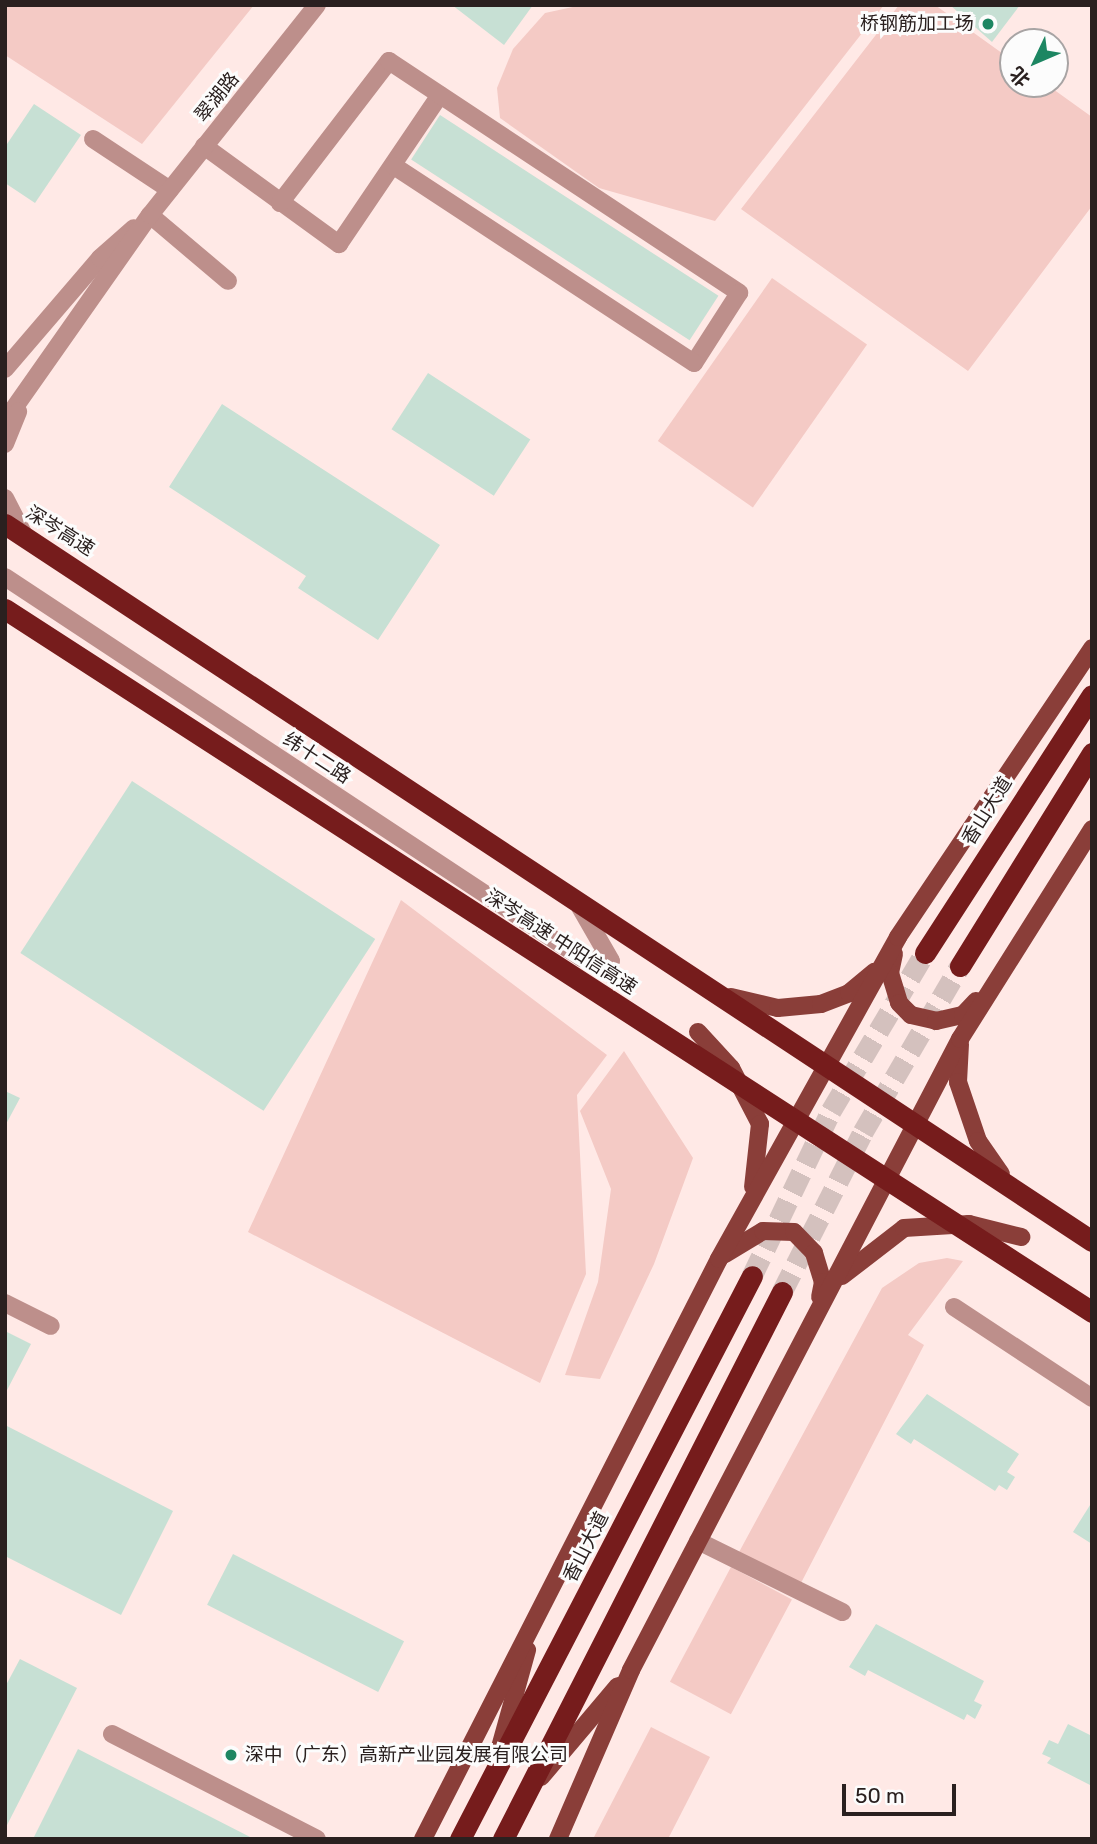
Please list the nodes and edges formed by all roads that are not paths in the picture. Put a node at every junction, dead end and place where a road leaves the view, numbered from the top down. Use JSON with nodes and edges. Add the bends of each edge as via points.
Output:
{"nodes":[{"id":1,"x":317,"y":5,"type":"edge"},
{"id":2,"x":440,"y":95,"type":"junction"},
{"id":3,"x":93,"y":139,"type":"dead end"},
{"id":4,"x":204,"y":146,"type":"junction"},
{"id":5,"x":394,"y":166,"type":"junction"},
{"id":6,"x":170,"y":190,"type":"junction"},
{"id":7,"x":280,"y":203,"type":"junction"},
{"id":8,"x":150,"y":215,"type":"junction"},
{"id":9,"x":228,"y":281,"type":"dead end"},
{"id":10,"x":5,"y":369,"type":"edge"},
{"id":11,"x":19,"y":406,"type":"junction"},
{"id":12,"x":5,"y":421,"type":"edge"},
{"id":13,"x":5,"y":444,"type":"edge"},
{"id":14,"x":5,"y":498,"type":"edge"},
{"id":15,"x":5,"y":513,"type":"edge"},
{"id":16,"x":5,"y":524,"type":"edge"},
{"id":17,"x":5,"y":531,"type":"edge"},
{"id":18,"x":32,"y":549,"type":"junction"},
{"id":19,"x":5,"y":577,"type":"edge"},
{"id":20,"x":92,"y":577,"type":"junction"},
{"id":21,"x":5,"y":590,"type":"edge"},
{"id":22,"x":28,"y":592,"type":"junction"},
{"id":23,"x":5,"y":609,"type":"edge"},
{"id":24,"x":1092,"y":648,"type":"edge"},
{"id":25,"x":1092,"y":695,"type":"edge"},
{"id":26,"x":1092,"y":754,"type":"edge"},
{"id":27,"x":1092,"y":829,"type":"edge"},
{"id":28,"x":898,"y":937,"type":"junction"},
{"id":29,"x":925,"y":953,"type":"tunnel mouth"},
{"id":30,"x":884,"y":962,"type":"junction"},
{"id":31,"x":960,"y":966,"type":"tunnel mouth"},
{"id":32,"x":701,"y":985,"type":"dead end"},
{"id":33,"x":987,"y":989,"type":"junction"},
{"id":34,"x":698,"y":1032,"type":"dead end"},
{"id":35,"x":960,"y":1039,"type":"junction"},
{"id":36,"x":1001,"y":1174,"type":"dead end"},
{"id":37,"x":749,"y":1205,"type":"junction"},
{"id":38,"x":1021,"y":1237,"type":"dead end"},
{"id":39,"x":1092,"y":1241,"type":"edge"},
{"id":40,"x":719,"y":1259,"type":"junction"},
{"id":41,"x":752,"y":1276,"type":"tunnel mouth"},
{"id":42,"x":827,"y":1291,"type":"junction"},
{"id":43,"x":782,"y":1292,"type":"tunnel mouth"},
{"id":44,"x":5,"y":1303,"type":"edge"},
{"id":45,"x":954,"y":1307,"type":"dead end"},
{"id":46,"x":817,"y":1311,"type":"junction"},
{"id":47,"x":1092,"y":1312,"type":"edge"},
{"id":48,"x":51,"y":1326,"type":"dead end"},
{"id":49,"x":1092,"y":1398,"type":"edge"},
{"id":50,"x":698,"y":1541,"type":"junction"},
{"id":51,"x":842,"y":1612,"type":"dead end"},
{"id":52,"x":536,"y":1616,"type":"junction"},
{"id":53,"x":631,"y":1670,"type":"junction"},
{"id":54,"x":112,"y":1734,"type":"dead end"},
{"id":55,"x":492,"y":1777,"type":"junction"},
{"id":56,"x":525,"y":1795,"type":"junction"},
{"id":57,"x":317,"y":1839,"type":"edge"},
{"id":58,"x":423,"y":1839,"type":"edge"},
{"id":59,"x":460,"y":1839,"type":"edge"},
{"id":60,"x":503,"y":1839,"type":"edge"},
{"id":61,"x":558,"y":1839,"type":"edge"}],
"edges":[{"from":1,"to":4,"type":"street","name":"翠湖路"},
{"from":2,"to":5,"type":"street"},
{"from":2,"to":5,"type":"street","via":[[739,293],[702,351],[694,363]]},
{"from":2,"to":7,"type":"street","via":[[389,61]]},
{"from":3,"to":6,"type":"street"},
{"from":4,"to":6,"type":"street","name":"翠湖路"},
{"from":4,"to":7,"type":"street"},
{"from":5,"to":7,"type":"street","via":[[339,244]]},
{"from":6,"to":8,"type":"street","name":"翠湖路"},
{"from":8,"to":9,"type":"street"},
{"from":8,"to":10,"type":"street","name":"翠湖路","via":[[100,258]]},
{"from":8,"to":11,"type":"street","name":"翠湖路"},
{"from":11,"to":12,"type":"street","name":"翠湖路"},
{"from":11,"to":13,"type":"street"},
{"from":14,"to":18,"type":"street"},
{"from":15,"to":20,"type":"highway","bridge":true},
{"from":16,"to":20,"type":"highway","name":"深岑高速","bridge":true},
{"from":17,"to":18,"type":"street"},
{"from":18,"to":22,"type":"street","name":"纬十二路","via":[[588,912],[611,961],[582,958]]},
{"from":19,"to":22,"type":"street","name":"纬十二路"},
{"from":20,"to":39,"type":"highway","bridge":true},
{"from":21,"to":22,"type":"street"},
{"from":23,"to":47,"type":"highway","name":"深岑高速 中阳信高速","bridge":true},
{"from":24,"to":28,"type":"main road"},
{"from":25,"to":29,"type":"highway","name":"香山大道"},
{"from":26,"to":31,"type":"highway"},
{"from":27,"to":33,"type":"main road"},
{"from":28,"to":30,"type":"main road"},
{"from":28,"to":33,"type":"main road","via":[[890,973],[899,1003],[911,1015],[936,1021],[962,1015]]},
{"from":30,"to":32,"type":"main road","via":[[849,993],[821,1004],[778,1008],[747,1003]]},
{"from":30,"to":37,"type":"main road"},
{"from":33,"to":35,"type":"main road"},
{"from":34,"to":37,"type":"main road","via":[[731,1068],[760,1124]]},
{"from":35,"to":36,"type":"main road","via":[[958,1082],[978,1141]]},
{"from":35,"to":42,"type":"main road"},
{"from":37,"to":40,"type":"main road"},
{"from":38,"to":42,"type":"main road","via":[[969,1224],[904,1228],[876,1244]]},
{"from":40,"to":46,"type":"main road","via":[[763,1231],[794,1232],[814,1253],[823,1282]]},
{"from":40,"to":52,"type":"main road"},
{"from":41,"to":55,"type":"highway","name":"香山大道"},
{"from":42,"to":46,"type":"main road"},
{"from":43,"to":56,"type":"highway"},
{"from":44,"to":48,"type":"street"},
{"from":45,"to":49,"type":"street"},
{"from":46,"to":50,"type":"main road"},
{"from":50,"to":51,"type":"street"},
{"from":50,"to":53,"type":"main road"},
{"from":52,"to":55,"type":"main road"},
{"from":52,"to":58,"type":"main road"},
{"from":53,"to":56,"type":"main road"},
{"from":53,"to":61,"type":"main road"},
{"from":54,"to":57,"type":"street"},
{"from":55,"to":59,"type":"highway","name":"香山大道"},
{"from":56,"to":60,"type":"highway"}]}
